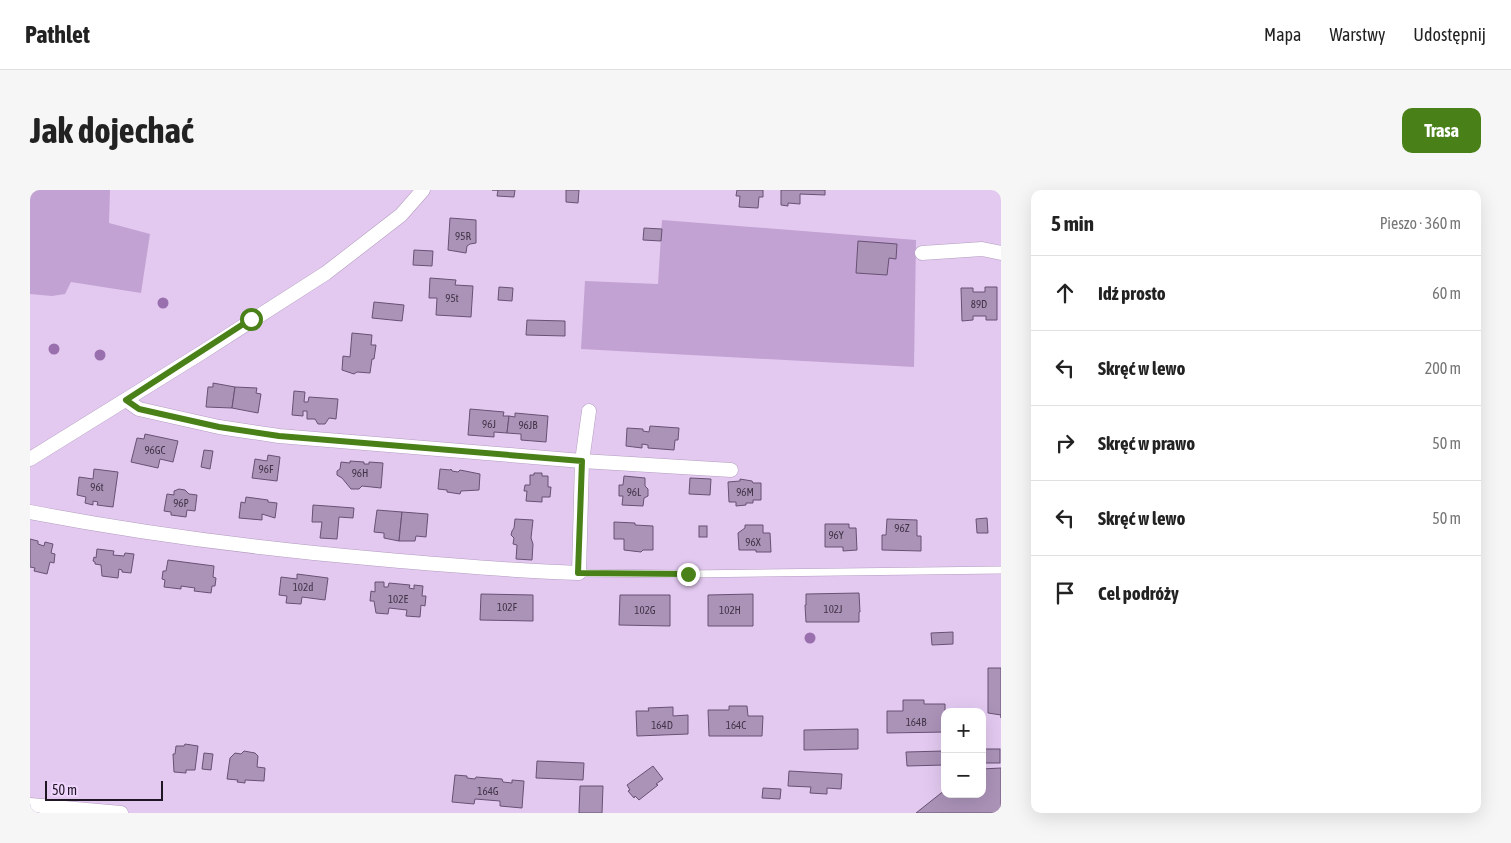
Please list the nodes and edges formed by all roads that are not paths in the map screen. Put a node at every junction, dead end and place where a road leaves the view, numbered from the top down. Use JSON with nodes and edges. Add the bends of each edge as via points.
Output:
{"nodes":[{"id":1,"x":423,"y":190,"type":"edge"},
{"id":2,"x":1001,"y":252,"type":"edge"},
{"id":3,"x":922,"y":253,"type":"dead end"},
{"id":4,"x":126,"y":400,"type":"junction"},
{"id":5,"x":589,"y":411,"type":"dead end"},
{"id":6,"x":30,"y":459,"type":"edge"},
{"id":7,"x":582,"y":461,"type":"junction"},
{"id":8,"x":732,"y":470,"type":"dead end"},
{"id":9,"x":30,"y":512,"type":"edge"},
{"id":10,"x":1001,"y":570,"type":"edge"},
{"id":11,"x":578,"y":573,"type":"junction"},
{"id":12,"x":30,"y":805,"type":"edge"},
{"id":13,"x":63,"y":811,"type":"edge"},
{"id":14,"x":121,"y":813,"type":"edge"}],
"edges":[{"from":1,"to":4,"type":"street","via":[[401,215],[326,273]]},
{"from":2,"to":3,"type":"street","via":[[982,249]]},
{"from":4,"to":6,"type":"street"},
{"from":4,"to":7,"type":"street","via":[[139,409],[219,427],[279,436]]},
{"from":5,"to":7,"type":"street"},
{"from":7,"to":8,"type":"street"},
{"from":7,"to":11,"type":"street"},
{"from":9,"to":11,"type":"street","via":[[109,527],[328,555],[521,572]]},
{"from":10,"to":11,"type":"lane"},
{"from":12,"to":13,"type":"street"},
{"from":13,"to":14,"type":"street"}]}
